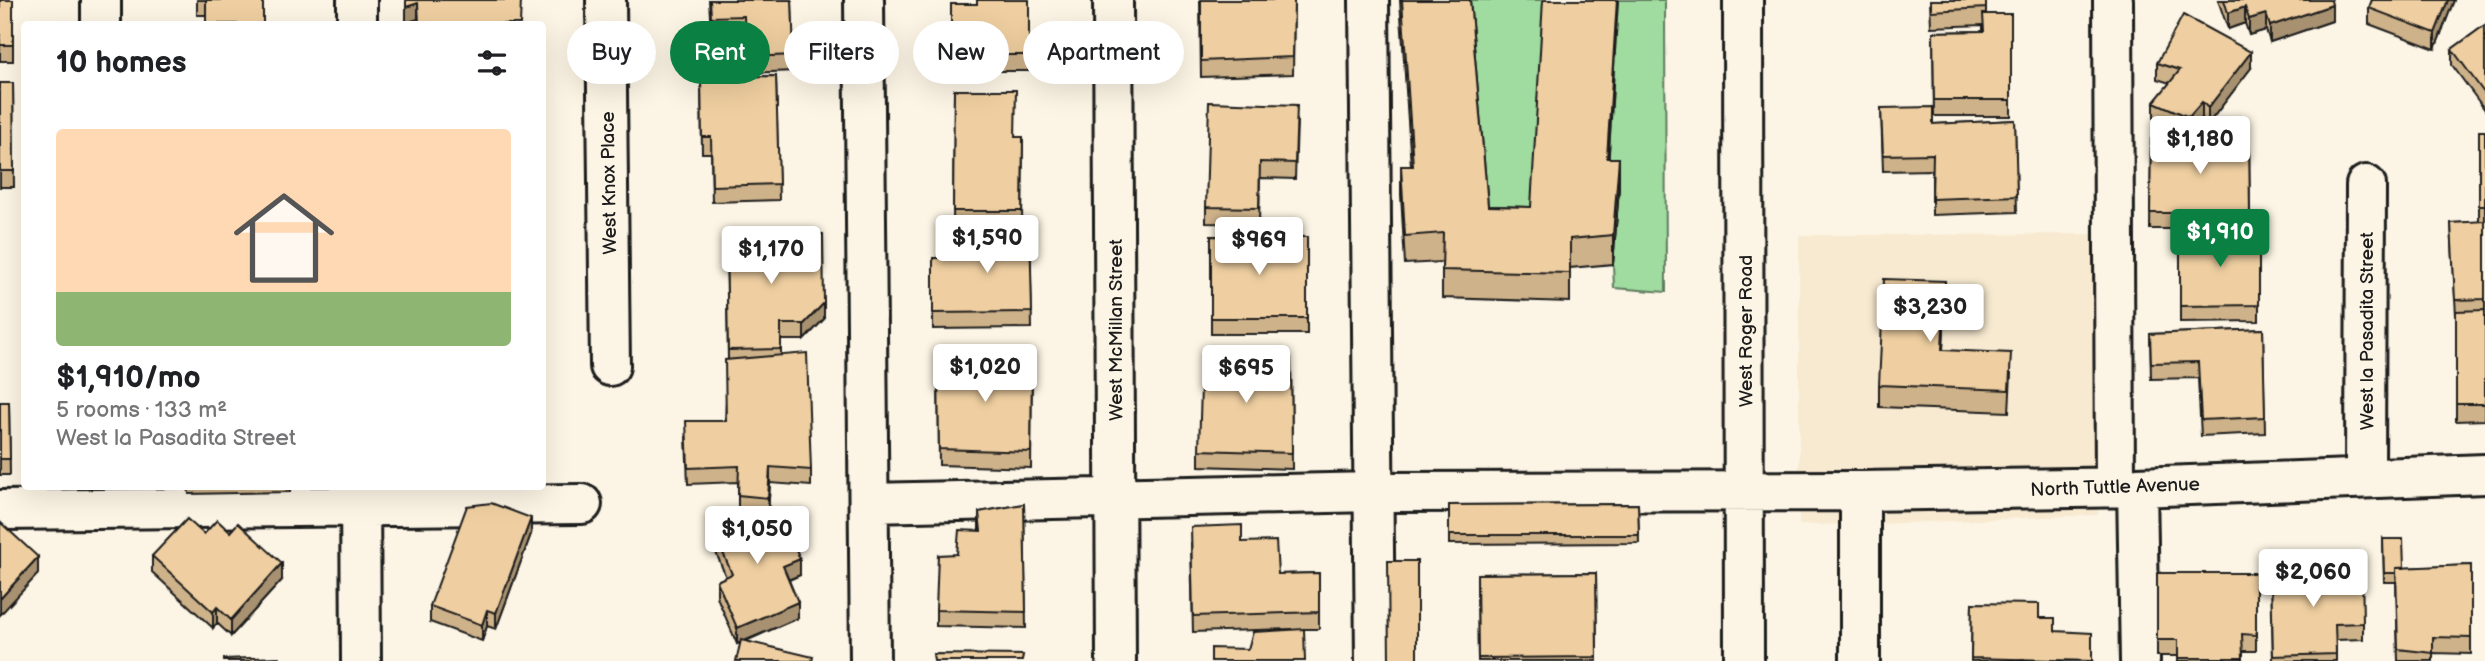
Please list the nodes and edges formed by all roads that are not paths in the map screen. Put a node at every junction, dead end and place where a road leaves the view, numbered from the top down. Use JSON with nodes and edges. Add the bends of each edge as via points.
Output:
{"nodes":[{"id":1,"x":101,"y":0,"type":"edge"},
{"id":2,"x":357,"y":0,"type":"edge"},
{"id":3,"x":606,"y":0,"type":"edge"},
{"id":4,"x":864,"y":0,"type":"edge"},
{"id":5,"x":1114,"y":0,"type":"edge"},
{"id":6,"x":1369,"y":0,"type":"edge"},
{"id":7,"x":1743,"y":0,"type":"edge"},
{"id":8,"x":2113,"y":0,"type":"edge"},
{"id":9,"x":101,"y":21,"type":"edge"},
{"id":10,"x":358,"y":21,"type":"edge"},
{"id":11,"x":2366,"y":185,"type":"dead end"},
{"id":12,"x":610,"y":366,"type":"dead end"},
{"id":13,"x":2485,"y":474,"type":"edge"},
{"id":14,"x":2365,"y":477,"type":"junction"},
{"id":15,"x":2126,"y":487,"type":"junction"},
{"id":16,"x":1860,"y":491,"type":"junction"},
{"id":17,"x":1373,"y":492,"type":"junction"},
{"id":18,"x":1745,"y":492,"type":"junction"},
{"id":19,"x":360,"y":497,"type":"edge"},
{"id":20,"x":1116,"y":497,"type":"junction"},
{"id":21,"x":869,"y":503,"type":"junction"},
{"id":22,"x":582,"y":504,"type":"dead end"},
{"id":23,"x":0,"y":510,"type":"edge"},
{"id":24,"x":361,"y":661,"type":"edge"},
{"id":25,"x":870,"y":661,"type":"edge"},
{"id":26,"x":1115,"y":661,"type":"edge"},
{"id":27,"x":1375,"y":661,"type":"edge"},
{"id":28,"x":1744,"y":661,"type":"edge"},
{"id":29,"x":1860,"y":661,"type":"edge"},
{"id":30,"x":2140,"y":661,"type":"edge"}],
"edges":[{"from":1,"to":9,"type":"street"},
{"from":2,"to":10,"type":"street"},
{"from":3,"to":12,"type":"street","name":"West Knox Place"},
{"from":4,"to":21,"type":"street"},
{"from":5,"to":20,"type":"street","name":"West McMillan Street"},
{"from":6,"to":17,"type":"street"},
{"from":7,"to":18,"type":"street","name":"West Roger Road"},
{"from":8,"to":15,"type":"street"},
{"from":11,"to":14,"type":"street","name":"West la Pasadita Street"},
{"from":13,"to":14,"type":"street","name":"North Tuttle Avenue"},
{"from":14,"to":15,"type":"street","name":"North Tuttle Avenue"},
{"from":15,"to":16,"type":"street","name":"North Tuttle Avenue"},
{"from":15,"to":30,"type":"street"},
{"from":16,"to":18,"type":"street","name":"North Tuttle Avenue"},
{"from":16,"to":29,"type":"street"},
{"from":17,"to":18,"type":"street","name":"North Tuttle Avenue"},
{"from":17,"to":20,"type":"street","name":"North Tuttle Avenue"},
{"from":17,"to":27,"type":"street"},
{"from":18,"to":28,"type":"street","name":"West Roger Road"},
{"from":19,"to":22,"type":"street"},
{"from":19,"to":23,"type":"street"},
{"from":19,"to":24,"type":"street"},
{"from":20,"to":21,"type":"street","name":"North Tuttle Avenue"},
{"from":20,"to":26,"type":"street","name":"West McMillan Street"},
{"from":21,"to":25,"type":"street"}]}
